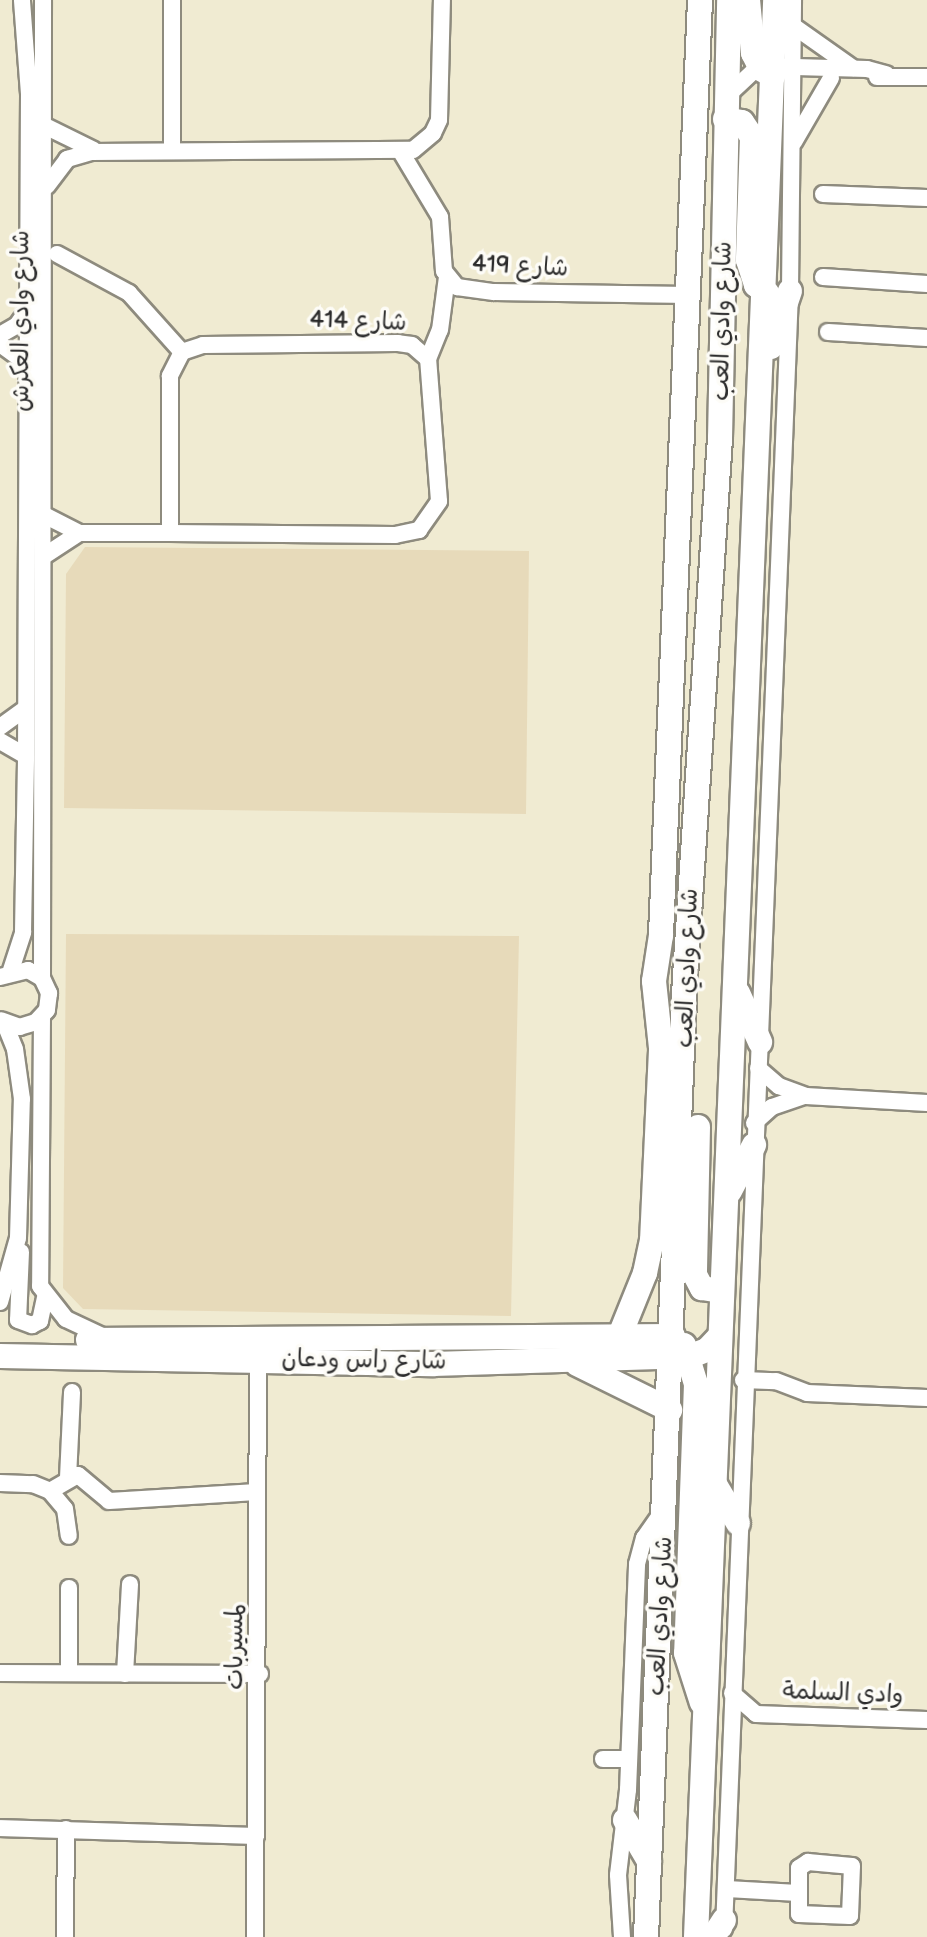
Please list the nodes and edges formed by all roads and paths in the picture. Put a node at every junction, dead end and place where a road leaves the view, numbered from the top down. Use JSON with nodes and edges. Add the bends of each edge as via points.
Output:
{"nodes":[{"id":1,"x":22,"y":0,"type":"edge"},
{"id":2,"x":43,"y":0,"type":"edge"},
{"id":3,"x":172,"y":0,"type":"edge"},
{"id":4,"x":442,"y":0,"type":"edge"},
{"id":5,"x":700,"y":0,"type":"edge"},
{"id":6,"x":729,"y":0,"type":"edge"},
{"id":7,"x":748,"y":0,"type":"edge"},
{"id":8,"x":775,"y":0,"type":"edge"},
{"id":9,"x":793,"y":0,"type":"edge"},
{"id":10,"x":792,"y":25,"type":"junction"},
{"id":11,"x":854,"y":68,"type":"junction"},
{"id":12,"x":778,"y":70,"type":"junction"},
{"id":13,"x":886,"y":74,"type":"junction"},
{"id":14,"x":927,"y":77,"type":"edge"},
{"id":15,"x":831,"y":78,"type":"junction"},
{"id":16,"x":724,"y":109,"type":"junction"},
{"id":17,"x":47,"y":127,"type":"junction"},
{"id":18,"x":172,"y":150,"type":"junction"},
{"id":19,"x":104,"y":152,"type":"junction"},
{"id":20,"x":401,"y":152,"type":"junction"},
{"id":21,"x":791,"y":152,"type":"junction"},
{"id":22,"x":46,"y":188,"type":"junction"},
{"id":23,"x":823,"y":194,"type":"dead end"},
{"id":24,"x":927,"y":198,"type":"edge"},
{"id":25,"x":57,"y":254,"type":"dead end"},
{"id":26,"x":447,"y":277,"type":"junction"},
{"id":27,"x":823,"y":277,"type":"dead end"},
{"id":28,"x":927,"y":284,"type":"edge"},
{"id":29,"x":778,"y":292,"type":"junction"},
{"id":30,"x":688,"y":295,"type":"junction"},
{"id":31,"x":29,"y":308,"type":"junction"},
{"id":32,"x":828,"y":332,"type":"dead end"},
{"id":33,"x":0,"y":335,"type":"edge"},
{"id":34,"x":927,"y":338,"type":"edge"},
{"id":35,"x":0,"y":344,"type":"edge"},
{"id":36,"x":182,"y":352,"type":"junction"},
{"id":37,"x":428,"y":359,"type":"junction"},
{"id":38,"x":30,"y":366,"type":"junction"},
{"id":39,"x":720,"y":438,"type":"junction"},
{"id":40,"x":679,"y":499,"type":"junction"},
{"id":41,"x":44,"y":515,"type":"junction"},
{"id":42,"x":79,"y":533,"type":"junction"},
{"id":43,"x":170,"y":533,"type":"junction"},
{"id":44,"x":44,"y":556,"type":"junction"},
{"id":45,"x":26,"y":708,"type":"junction"},
{"id":46,"x":0,"y":727,"type":"edge"},
{"id":47,"x":0,"y":741,"type":"edge"},
{"id":48,"x":26,"y":756,"type":"junction"},
{"id":49,"x":6,"y":973,"type":"edge"},
{"id":50,"x":685,"y":976,"type":"junction"},
{"id":51,"x":42,"y":978,"type":"junction"},
{"id":52,"x":735,"y":985,"type":"junction"},
{"id":53,"x":685,"y":1016,"type":"junction"},
{"id":54,"x":42,"y":1017,"type":"junction"},
{"id":55,"x":2,"y":1021,"type":"edge"},
{"id":56,"x":658,"y":1027,"type":"junction"},
{"id":57,"x":760,"y":1042,"type":"junction"},
{"id":58,"x":758,"y":1068,"type":"junction"},
{"id":59,"x":806,"y":1096,"type":"junction"},
{"id":60,"x":927,"y":1103,"type":"edge"},
{"id":61,"x":754,"y":1134,"type":"junction"},
{"id":62,"x":726,"y":1200,"type":"junction"},
{"id":63,"x":653,"y":1226,"type":"junction"},
{"id":64,"x":19,"y":1227,"type":"junction"},
{"id":65,"x":676,"y":1270,"type":"junction"},
{"id":66,"x":722,"y":1291,"type":"junction"},
{"id":67,"x":45,"y":1297,"type":"junction"},
{"id":68,"x":0,"y":1302,"type":"edge"},
{"id":69,"x":620,"y":1335,"type":"junction"},
{"id":70,"x":720,"y":1336,"type":"junction"},
{"id":71,"x":115,"y":1340,"type":"junction"},
{"id":72,"x":0,"y":1341,"type":"edge"},
{"id":73,"x":679,"y":1350,"type":"junction"},
{"id":74,"x":0,"y":1356,"type":"edge"},
{"id":75,"x":258,"y":1357,"type":"junction"},
{"id":76,"x":563,"y":1360,"type":"junction"},
{"id":77,"x":743,"y":1380,"type":"junction"},
{"id":78,"x":72,"y":1392,"type":"dead end"},
{"id":79,"x":927,"y":1398,"type":"edge"},
{"id":80,"x":670,"y":1410,"type":"junction"},
{"id":81,"x":68,"y":1478,"type":"junction"},
{"id":82,"x":0,"y":1483,"type":"edge"},
{"id":83,"x":716,"y":1486,"type":"junction"},
{"id":84,"x":50,"y":1491,"type":"junction"},
{"id":85,"x":257,"y":1492,"type":"junction"},
{"id":86,"x":665,"y":1508,"type":"junction"},
{"id":87,"x":738,"y":1523,"type":"junction"},
{"id":88,"x":69,"y":1536,"type":"dead end"},
{"id":89,"x":130,"y":1584,"type":"dead end"},
{"id":90,"x":69,"y":1588,"type":"dead end"},
{"id":91,"x":0,"y":1673,"type":"edge"},
{"id":92,"x":69,"y":1673,"type":"junction"},
{"id":93,"x":125,"y":1674,"type":"junction"},
{"id":94,"x":260,"y":1674,"type":"junction"},
{"id":95,"x":732,"y":1693,"type":"junction"},
{"id":96,"x":704,"y":1708,"type":"junction"},
{"id":97,"x":756,"y":1714,"type":"junction"},
{"id":98,"x":927,"y":1720,"type":"edge"},
{"id":99,"x":731,"y":1735,"type":"junction"},
{"id":100,"x":603,"y":1759,"type":"dead end"},
{"id":101,"x":629,"y":1759,"type":"junction"},
{"id":102,"x":625,"y":1820,"type":"junction"},
{"id":103,"x":0,"y":1828,"type":"edge"},
{"id":104,"x":66,"y":1829,"type":"junction"},
{"id":105,"x":256,"y":1836,"type":"junction"},
{"id":106,"x":649,"y":1861,"type":"junction"},
{"id":107,"x":727,"y":1889,"type":"junction"},
{"id":108,"x":798,"y":1893,"type":"junction"},
{"id":109,"x":720,"y":1931,"type":"edge"},
{"id":110,"x":65,"y":1937,"type":"edge"},
{"id":111,"x":255,"y":1937,"type":"edge"},
{"id":112,"x":622,"y":1937,"type":"edge"},
{"id":113,"x":646,"y":1937,"type":"edge"},
{"id":114,"x":696,"y":1937,"type":"edge"}],
"edges":[{"from":1,"to":31,"type":"street","name":"شارع وادي العكرش","via":[[29,94]]},
{"from":2,"to":17,"type":"street","name":"شارع وادي العكرش"},
{"from":3,"to":18,"type":"street"},
{"from":4,"to":20,"type":"street","via":[[439,120],[425,143]]},
{"from":5,"to":30,"type":"street","name":"شارع وادي العب"},
{"from":6,"to":16,"type":"street","name":"شارع وادي العب"},
{"from":7,"to":12,"type":"street","via":[[749,40]]},
{"from":8,"to":12,"type":"street","name":"شارع وادي العب"},
{"from":9,"to":10,"type":"street"},
{"from":10,"to":11,"type":"street"},
{"from":10,"to":12,"type":"street"},
{"from":11,"to":12,"type":"street"},
{"from":11,"to":13,"type":"street"},
{"from":12,"to":15,"type":"street"},
{"from":12,"to":16,"type":"street"},
{"from":12,"to":21,"type":"street"},
{"from":12,"to":29,"type":"street","name":"شارع وادي العب"},
{"from":13,"to":14,"type":"street"},
{"from":13,"to":15,"type":"street"},
{"from":15,"to":21,"type":"street","via":[[810,108]]},
{"from":16,"to":29,"type":"street","via":[[752,137],[748,260],[756,285]]},
{"from":16,"to":39,"type":"street","name":"شارع وادي العب"},
{"from":17,"to":19,"type":"street"},
{"from":17,"to":22,"type":"street","name":"شارع وادي العكرش"},
{"from":18,"to":19,"type":"street"},
{"from":18,"to":20,"type":"street"},
{"from":19,"to":22,"type":"street","via":[[67,159]]},
{"from":20,"to":26,"type":"street","name":"شارع 419","via":[[440,217]]},
{"from":21,"to":29,"type":"street"},
{"from":22,"to":41,"type":"street","name":"شارع وادي العكرش"},
{"from":23,"to":24,"type":"street"},
{"from":25,"to":36,"type":"street","via":[[129,293]]},
{"from":26,"to":30,"type":"street","name":"شارع 419","via":[[464,289],[494,292]]},
{"from":26,"to":37,"type":"street","via":[[440,330]]},
{"from":27,"to":28,"type":"street"},
{"from":29,"to":52,"type":"street","name":"شارع وادي العب","via":[[760,379]]},
{"from":29,"to":57,"type":"street"},
{"from":30,"to":40,"type":"street","name":"شارع وادي العب"},
{"from":31,"to":33,"type":"street","via":[[17,325]]},
{"from":31,"to":38,"type":"street","name":"شارع وادي العكرش"},
{"from":32,"to":34,"type":"street"},
{"from":35,"to":38,"type":"street"},
{"from":36,"to":37,"type":"street","name":"شارع 414","via":[[203,345],[398,343],[412,345]]},
{"from":36,"to":43,"type":"street","via":[[170,376]]},
{"from":37,"to":43,"type":"street","name":"شارع 414","via":[[439,501],[419,530],[395,535]]},
{"from":38,"to":45,"type":"street","name":"شارع وادي العكرش"},
{"from":39,"to":40,"type":"street"},
{"from":39,"to":50,"type":"street","name":"شارع وادي العب"},
{"from":40,"to":56,"type":"street","name":"شارع وادي العب","via":[[661,935],[654,981]]},
{"from":41,"to":42,"type":"street","name":"شارع 414"},
{"from":41,"to":44,"type":"street","name":"شارع وادي العكرش"},
{"from":42,"to":43,"type":"street","name":"شارع 414"},
{"from":42,"to":44,"type":"street"},
{"from":44,"to":51,"type":"street","name":"شارع وادي العكرش"},
{"from":45,"to":46,"type":"street"},
{"from":45,"to":48,"type":"street","name":"شارع وادي العكرش"},
{"from":47,"to":48,"type":"street"},
{"from":48,"to":49,"type":"street","name":"شارع وادي العكرش","via":[[23,932]]},
{"from":49,"to":51,"type":"street","via":[[28,970]]},
{"from":50,"to":53,"type":"street","name":"شارع وادي العب"},
{"from":50,"to":56,"type":"street"},
{"from":51,"to":54,"type":"street","name":"شارع وادي العكرش","via":[[49,993]]},
{"from":52,"to":57,"type":"street"},
{"from":52,"to":62,"type":"street","name":"شارع وادي العب"},
{"from":53,"to":65,"type":"street","name":"شارع وادي العب"},
{"from":53,"to":66,"type":"street","via":[[699,1056],[695,1275],[702,1288]]},
{"from":54,"to":55,"type":"street","via":[[20,1027]]},
{"from":54,"to":67,"type":"street","via":[[38,1268]]},
{"from":55,"to":64,"type":"street","via":[[21,1083]]},
{"from":56,"to":63,"type":"street","name":"شارع وادي العب"},
{"from":57,"to":58,"type":"street"},
{"from":58,"to":59,"type":"street","via":[[779,1086]]},
{"from":58,"to":61,"type":"street"},
{"from":59,"to":60,"type":"street"},
{"from":59,"to":61,"type":"street","via":[[783,1101]]},
{"from":61,"to":62,"type":"street"},
{"from":61,"to":77,"type":"street"},
{"from":62,"to":66,"type":"street","name":"شارع وادي العب"},
{"from":63,"to":65,"type":"street"},
{"from":63,"to":69,"type":"street","name":"شارع وادي العب","via":[[645,1273]]},
{"from":64,"to":67,"type":"street","via":[[18,1320],[27,1325],[40,1321]]},
{"from":64,"to":68,"type":"street"},
{"from":65,"to":73,"type":"street","name":"شارع وادي العب"},
{"from":66,"to":70,"type":"street","name":"شارع وادي العب"},
{"from":67,"to":71,"type":"street","via":[[77,1326]]},
{"from":69,"to":71,"type":"street","name":"شارع راس ودعان"},
{"from":69,"to":73,"type":"street","name":"شارع راس ودعان"},
{"from":70,"to":73,"type":"street","via":[[707,1350]]},
{"from":70,"to":83,"type":"street","name":"شارع وادي العب"},
{"from":71,"to":72,"type":"street","name":"شارع راس ودعان"},
{"from":73,"to":76,"type":"street","name":"شارع راس ودعان"},
{"from":73,"to":80,"type":"street","name":"شارع وادي العب"},
{"from":73,"to":96,"type":"street","via":[[696,1384],[686,1653]]},
{"from":74,"to":75,"type":"street","name":"شارع راس ودعان"},
{"from":75,"to":76,"type":"street","name":"شارع راس ودعان","via":[[398,1364]]},
{"from":75,"to":85,"type":"street","name":"لمسيربات"},
{"from":76,"to":80,"type":"street"},
{"from":77,"to":79,"type":"street","via":[[776,1381],[813,1394]]},
{"from":77,"to":87,"type":"street"},
{"from":78,"to":81,"type":"street"},
{"from":80,"to":86,"type":"street","name":"شارع وادي العب"},
{"from":81,"to":84,"type":"street"},
{"from":81,"to":85,"type":"street","via":[[84,1477],[109,1501]]},
{"from":82,"to":84,"type":"street","via":[[33,1484]]},
{"from":83,"to":87,"type":"street"},
{"from":83,"to":96,"type":"street","name":"شارع وادي العب"},
{"from":84,"to":88,"type":"street","via":[[65,1509]]},
{"from":85,"to":94,"type":"street","name":"لمسيربات"},
{"from":86,"to":101,"type":"street","via":[[638,1555]]},
{"from":86,"to":106,"type":"street","name":"شارع وادي العب"},
{"from":87,"to":95,"type":"street"},
{"from":89,"to":93,"type":"street"},
{"from":90,"to":92,"type":"street"},
{"from":91,"to":92,"type":"street"},
{"from":92,"to":93,"type":"street"},
{"from":93,"to":94,"type":"street"},
{"from":94,"to":105,"type":"street","name":"لمسيربات"},
{"from":95,"to":97,"type":"street","name":"وادي السلمة"},
{"from":95,"to":99,"type":"street"},
{"from":96,"to":114,"type":"street","name":"شارع وادي العب"},
{"from":97,"to":98,"type":"street","name":"وادي السلمة"},
{"from":97,"to":99,"type":"street","name":"وادي السلمة"},
{"from":99,"to":107,"type":"street"},
{"from":100,"to":101,"type":"street"},
{"from":101,"to":102,"type":"street"},
{"from":102,"to":106,"type":"street"},
{"from":102,"to":112,"type":"street","via":[[618,1875]]},
{"from":103,"to":104,"type":"street"},
{"from":104,"to":105,"type":"street"},
{"from":104,"to":110,"type":"street"},
{"from":105,"to":111,"type":"street","name":"لمسيربات"},
{"from":106,"to":113,"type":"street","name":"شارع وادي العب"},
{"from":107,"to":108,"type":"street"},
{"from":107,"to":109,"type":"street"},
{"from":108,"to":108,"type":"street","via":[[802,1916],[848,1917],[853,1910],[853,1869],[847,1863],[804,1862]]}]}
